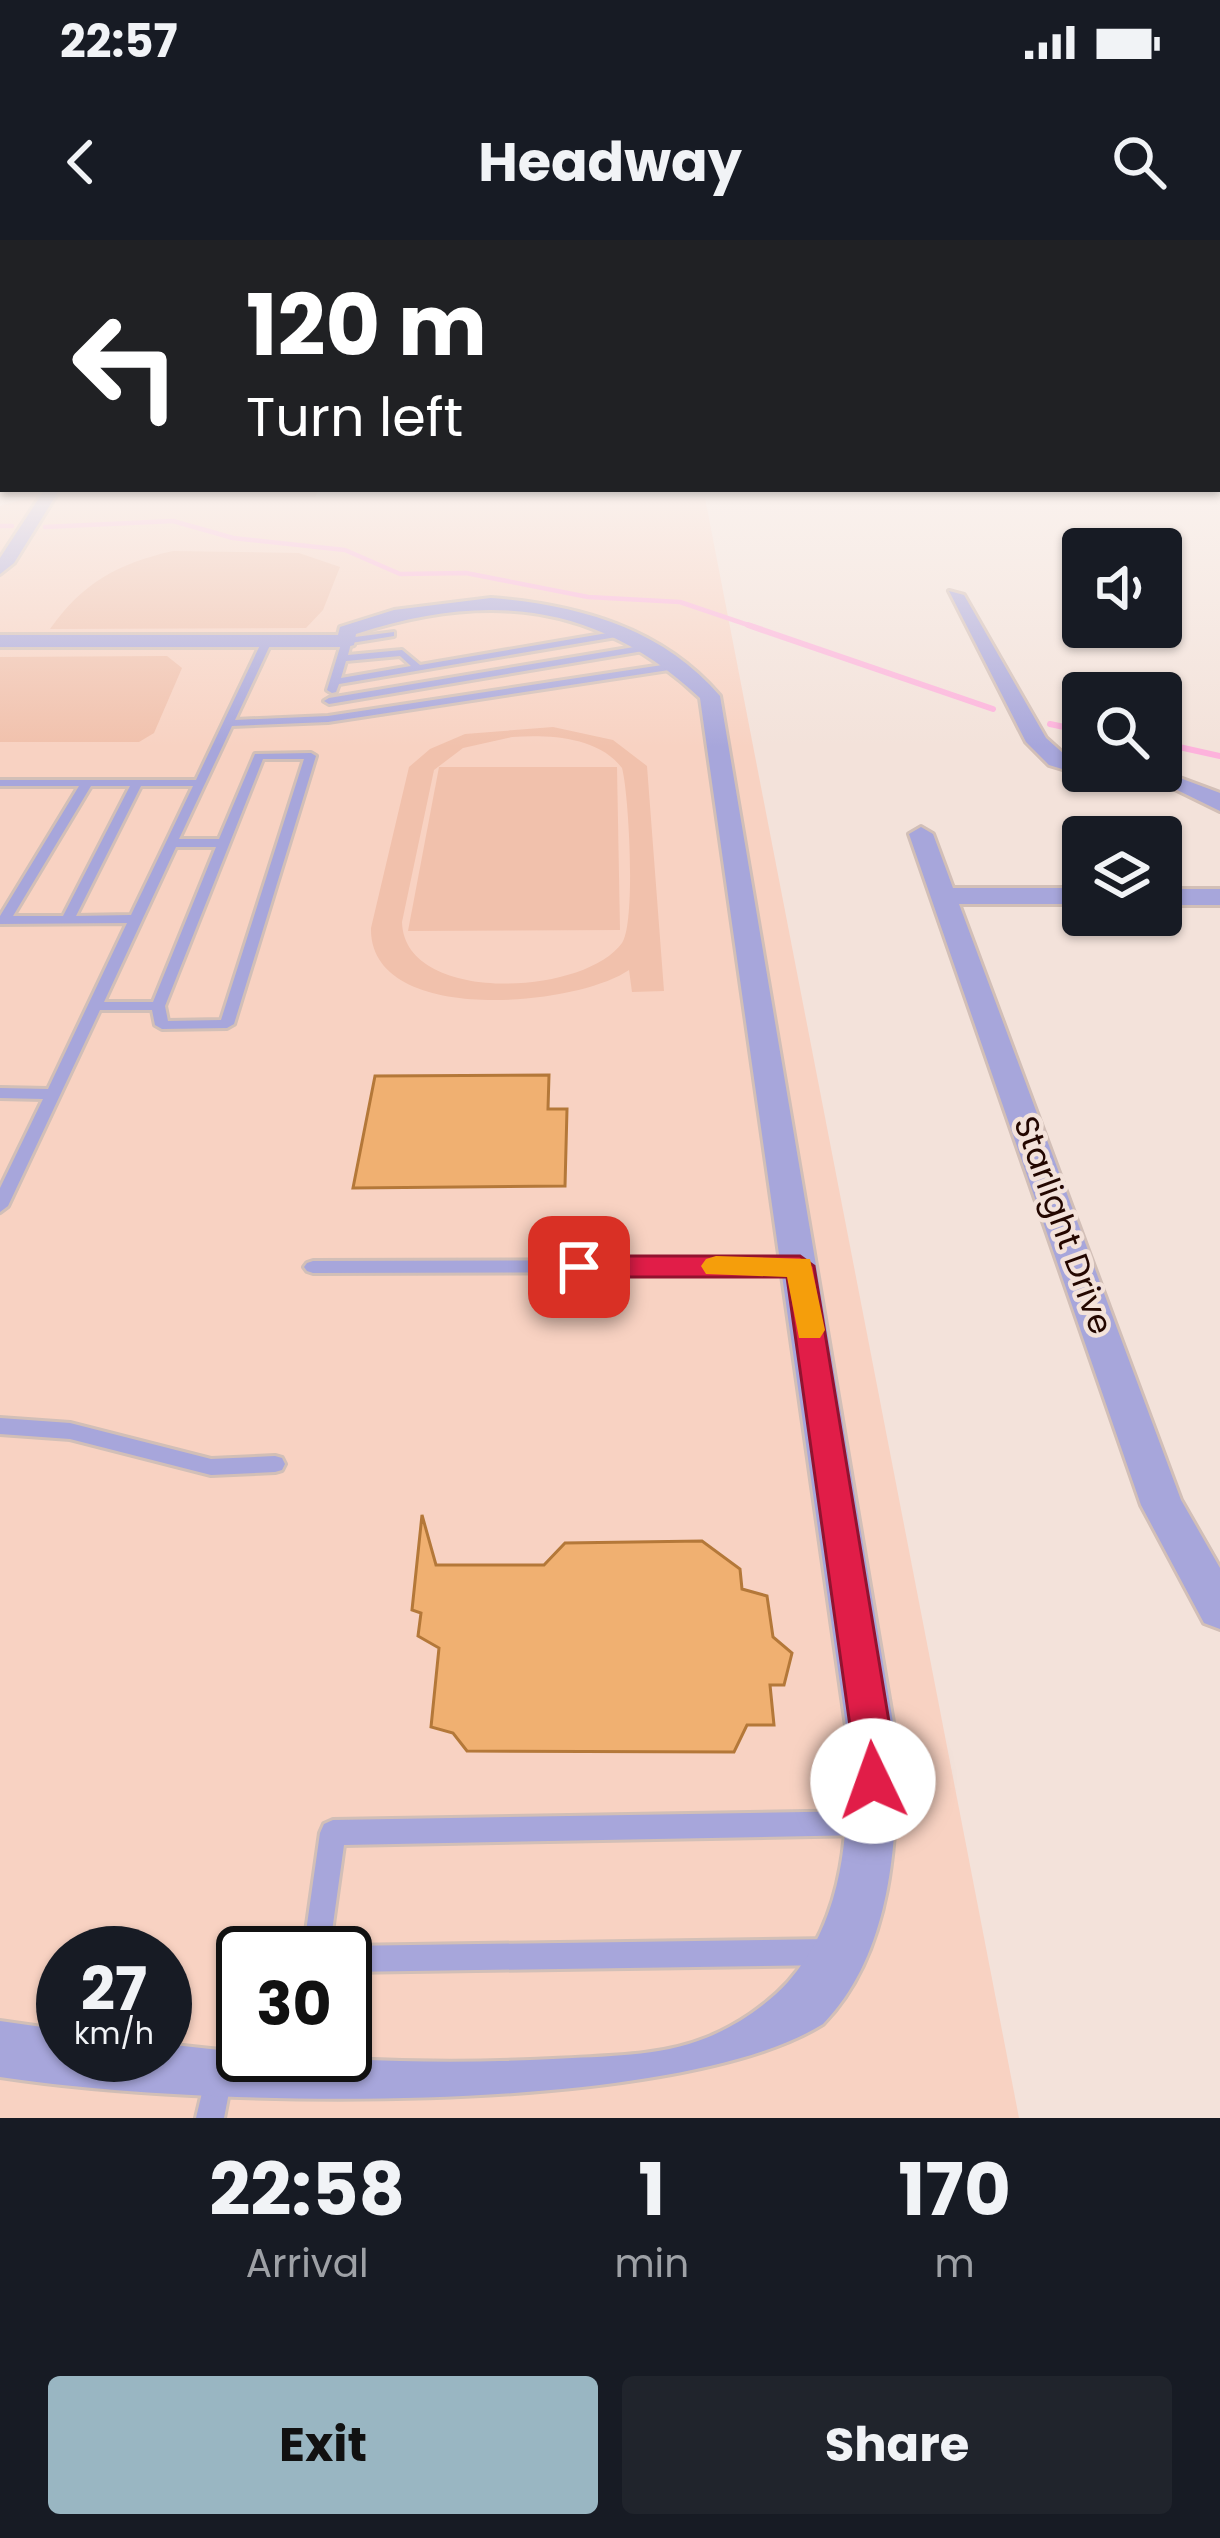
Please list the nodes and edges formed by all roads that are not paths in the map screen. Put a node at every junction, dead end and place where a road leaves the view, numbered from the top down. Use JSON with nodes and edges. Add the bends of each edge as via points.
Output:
{"nodes":[{"id":1,"x":942,"y":589,"type":"dead end"},
{"id":2,"x":391,"y":636,"type":"junction"},
{"id":3,"x":0,"y":641,"type":"edge"},
{"id":4,"x":267,"y":641,"type":"junction"},
{"id":5,"x":654,"y":648,"type":"junction"},
{"id":6,"x":344,"y":650,"type":"junction"},
{"id":7,"x":418,"y":668,"type":"junction"},
{"id":8,"x":335,"y":682,"type":"junction"},
{"id":9,"x":329,"y":701,"type":"junction"},
{"id":10,"x":324,"y":720,"type":"junction"},
{"id":11,"x":226,"y":723,"type":"junction"},
{"id":12,"x":1062,"y":762,"type":"edge"},
{"id":13,"x":87,"y":783,"type":"junction"},
{"id":14,"x":137,"y":783,"type":"junction"},
{"id":15,"x":198,"y":783,"type":"junction"},
{"id":16,"x":1182,"y":783,"type":"edge"},
{"id":17,"x":1,"y":784,"type":"edge"},
{"id":18,"x":1220,"y":804,"type":"edge"},
{"id":19,"x":921,"y":834,"type":"dead end"},
{"id":20,"x":170,"y":843,"type":"junction"},
{"id":21,"x":223,"y":843,"type":"junction"},
{"id":22,"x":942,"y":896,"type":"junction"},
{"id":23,"x":1062,"y":896,"type":"edge"},
{"id":24,"x":1182,"y":897,"type":"edge"},
{"id":25,"x":1220,"y":897,"type":"edge"},
{"id":26,"x":68,"y":919,"type":"junction"},
{"id":27,"x":136,"y":919,"type":"junction"},
{"id":28,"x":2,"y":920,"type":"edge"},
{"id":29,"x":93,"y":1006,"type":"junction"},
{"id":30,"x":158,"y":1006,"type":"junction"},
{"id":31,"x":0,"y":1093,"type":"edge"},
{"id":32,"x":52,"y":1094,"type":"junction"},
{"id":33,"x":0,"y":1204,"type":"edge"},
{"id":34,"x":800,"y":1266,"type":"junction"},
{"id":35,"x":313,"y":1267,"type":"dead end"},
{"id":36,"x":0,"y":1426,"type":"edge"},
{"id":37,"x":275,"y":1465,"type":"dead end"},
{"id":38,"x":1220,"y":1609,"type":"edge"},
{"id":39,"x":873,"y":1822,"type":"junction"},
{"id":40,"x":320,"y":1926,"type":"edge"},
{"id":41,"x":838,"y":1952,"type":"junction"},
{"id":42,"x":372,"y":1959,"type":"edge"},
{"id":43,"x":0,"y":2050,"type":"edge"},
{"id":44,"x":213,"y":2100,"type":"edge"}],
"edges":[{"from":1,"to":12,"type":"street","via":[[1037,742]]},
{"from":2,"to":5,"type":"street","via":[[479,599],[580,618]]},
{"from":2,"to":6,"type":"street","via":[[347,632]]},
{"from":2,"to":7,"type":"lane"},
{"from":3,"to":4,"type":"street"},
{"from":4,"to":6,"type":"street"},
{"from":4,"to":11,"type":"lane"},
{"from":5,"to":7,"type":"lane"},
{"from":5,"to":9,"type":"lane"},
{"from":5,"to":10,"type":"lane"},
{"from":5,"to":34,"type":"street","via":[[710,697],[715,714]]},
{"from":6,"to":8,"type":"lane"},
{"from":7,"to":8,"type":"lane"},
{"from":8,"to":9,"type":"lane"},
{"from":9,"to":10,"type":"lane"},
{"from":10,"to":11,"type":"lane"},
{"from":11,"to":15,"type":"lane"},
{"from":13,"to":14,"type":"lane"},
{"from":13,"to":17,"type":"lane"},
{"from":13,"to":28,"type":"lane"},
{"from":14,"to":15,"type":"lane"},
{"from":14,"to":26,"type":"lane"},
{"from":15,"to":20,"type":"lane"},
{"from":16,"to":18,"type":"street"},
{"from":19,"to":22,"type":"street","name":"Starlight Drive"},
{"from":20,"to":21,"type":"lane"},
{"from":20,"to":27,"type":"lane"},
{"from":21,"to":30,"type":"lane"},
{"from":21,"to":30,"type":"lane","via":[[259,756],[311,756],[226,1024],[162,1025]]},
{"from":22,"to":23,"type":"street"},
{"from":22,"to":38,"type":"street","name":"Starlight Drive","via":[[1162,1504]]},
{"from":24,"to":25,"type":"street"},
{"from":26,"to":27,"type":"lane"},
{"from":26,"to":28,"type":"lane"},
{"from":27,"to":29,"type":"lane"},
{"from":29,"to":30,"type":"lane"},
{"from":29,"to":32,"type":"lane"},
{"from":31,"to":32,"type":"lane"},
{"from":32,"to":33,"type":"lane"},
{"from":34,"to":35,"type":"lane"},
{"from":34,"to":39,"type":"street","via":[[872,1740]]},
{"from":36,"to":37,"type":"lane","via":[[70,1431],[211,1467]]},
{"from":39,"to":40,"type":"lane","via":[[333,1833]]},
{"from":39,"to":41,"type":"street","via":[[869,1880]]},
{"from":41,"to":42,"type":"lane"},
{"from":41,"to":44,"type":"street","via":[[807,2003],[761,2039],[703,2067],[635,2082]]},
{"from":43,"to":44,"type":"street"}]}
